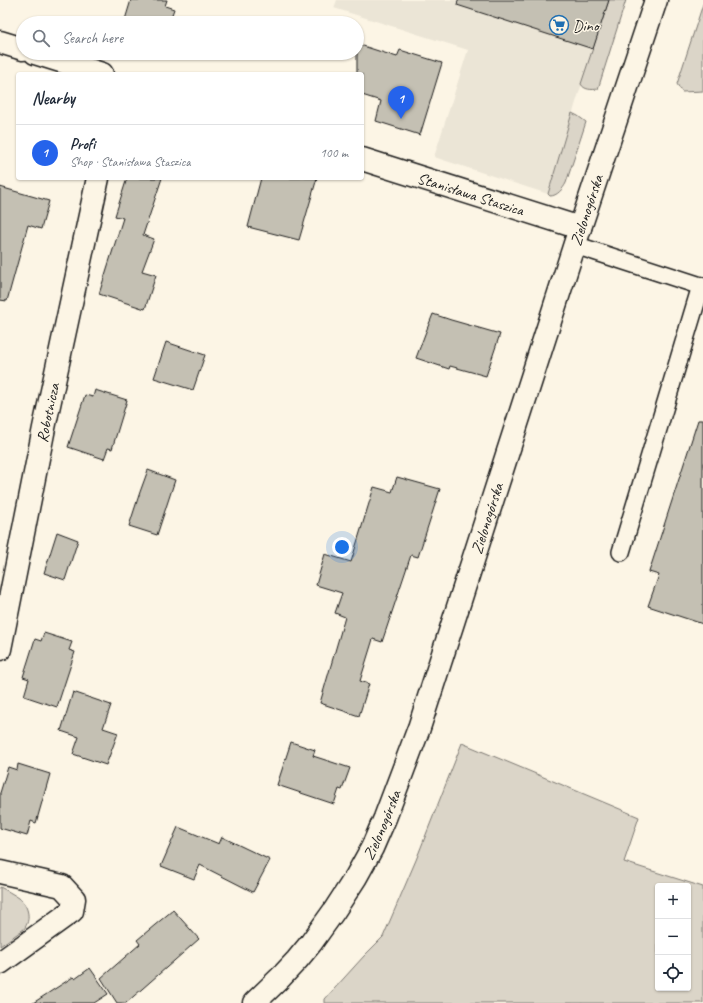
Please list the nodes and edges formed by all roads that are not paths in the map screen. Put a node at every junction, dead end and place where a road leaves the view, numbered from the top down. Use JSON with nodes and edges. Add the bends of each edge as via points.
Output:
{"nodes":[{"id":1,"x":656,"y":0,"type":"edge"},
{"id":2,"x":0,"y":42,"type":"edge"},
{"id":3,"x":16,"y":47,"type":"edge"},
{"id":4,"x":57,"y":60,"type":"edge"},
{"id":5,"x":96,"y":72,"type":"edge"},
{"id":6,"x":364,"y":160,"type":"edge"},
{"id":7,"x":98,"y":180,"type":"edge"},
{"id":8,"x":577,"y":237,"type":"junction"},
{"id":9,"x":702,"y":283,"type":"edge"},
{"id":10,"x":621,"y":552,"type":"dead end"},
{"id":11,"x":0,"y":649,"type":"edge"},
{"id":12,"x":0,"y":872,"type":"edge"},
{"id":13,"x":0,"y":963,"type":"edge"},
{"id":14,"x":259,"y":1001,"type":"edge"}],
"edges":[{"from":1,"to":8,"type":"street","name":"Zielonogórska"},
{"from":2,"to":3,"type":"street"},
{"from":4,"to":5,"type":"street"},
{"from":6,"to":8,"type":"street","name":"Stanisława Staszica"},
{"from":7,"to":11,"type":"street","name":"Robotnicza"},
{"from":8,"to":9,"type":"lane"},
{"from":8,"to":14,"type":"street","name":"Zielonogórska","via":[[419,728],[385,818],[372,848],[334,911],[297,960]]},
{"from":9,"to":10,"type":"lane"},
{"from":12,"to":13,"type":"street","via":[[62,886],[74,899],[72,911]]}]}
